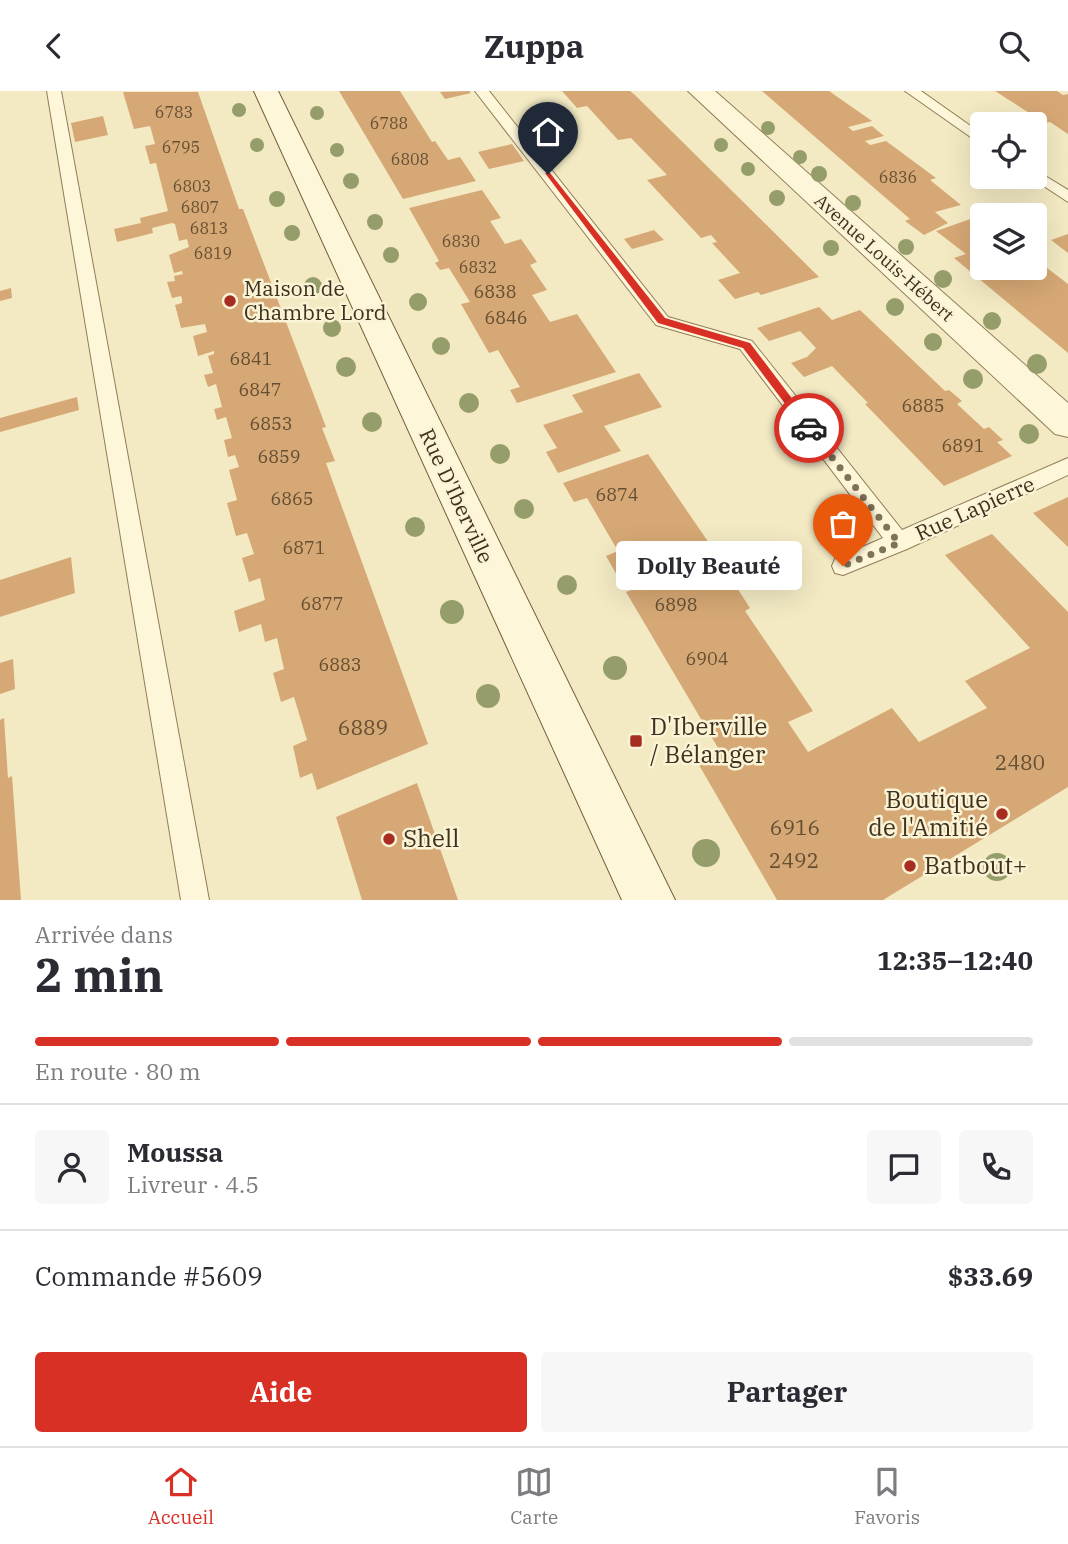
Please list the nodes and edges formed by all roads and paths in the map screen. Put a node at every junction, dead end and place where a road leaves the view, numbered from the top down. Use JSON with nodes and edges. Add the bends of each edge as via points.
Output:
{"nodes":[{"id":1,"x":54,"y":91,"type":"edge"},
{"id":2,"x":266,"y":91,"type":"edge"},
{"id":3,"x":482,"y":91,"type":"edge"},
{"id":4,"x":701,"y":91,"type":"edge"},
{"id":5,"x":912,"y":91,"type":"edge"},
{"id":6,"x":970,"y":132,"type":"edge"},
{"id":7,"x":1047,"y":182,"type":"edge"},
{"id":8,"x":1068,"y":197,"type":"edge"},
{"id":9,"x":1068,"y":424,"type":"edge"},
{"id":10,"x":1068,"y":466,"type":"edge"},
{"id":11,"x":899,"y":543,"type":"junction"},
{"id":12,"x":843,"y":566,"type":"dead end"},
{"id":13,"x":195,"y":900,"type":"edge"},
{"id":14,"x":649,"y":900,"type":"edge"}],
"edges":[{"from":1,"to":13,"type":"lane"},
{"from":2,"to":14,"type":"main road","name":"Rue D'Iberville"},
{"from":3,"to":11,"type":"lane","via":[[662,321],[746,345]]},
{"from":4,"to":9,"type":"main road","name":"Avenue Louis-Hébert"},
{"from":5,"to":6,"type":"lane"},
{"from":7,"to":8,"type":"lane"},
{"from":10,"to":11,"type":"lane","name":"Rue Lapierre"},
{"from":11,"to":12,"type":"lane","name":"Rue Lapierre"}]}
